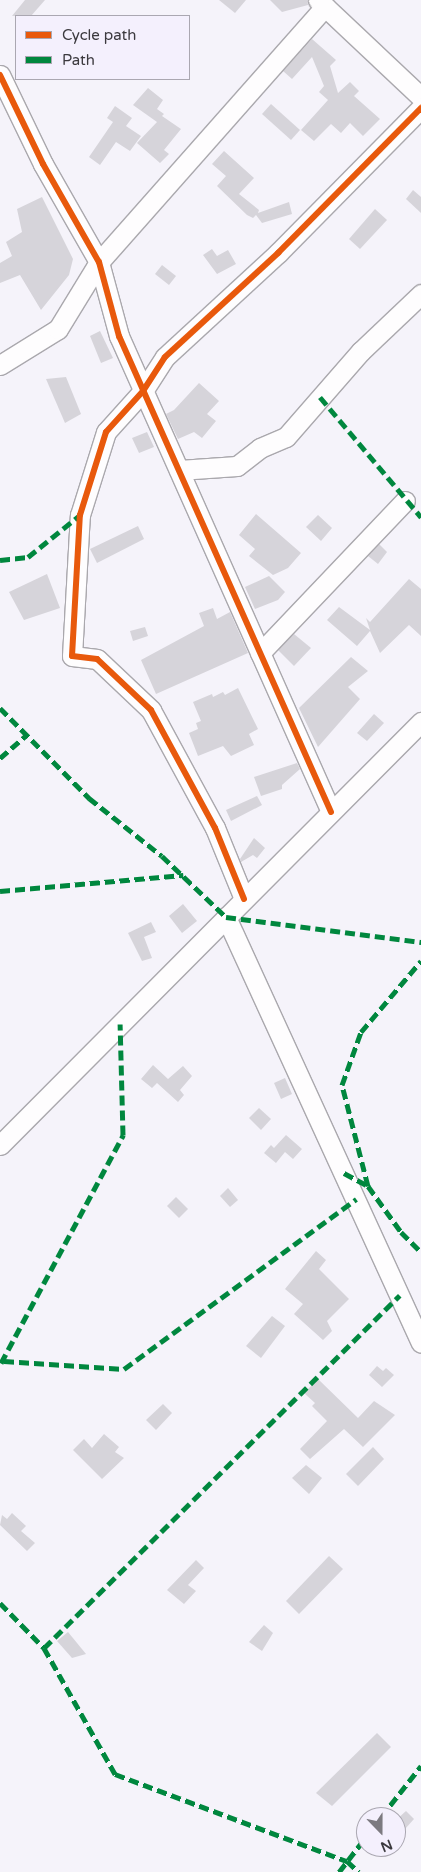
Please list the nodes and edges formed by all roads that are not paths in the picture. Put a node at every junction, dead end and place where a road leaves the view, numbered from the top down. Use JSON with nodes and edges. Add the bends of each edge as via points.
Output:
{"nodes":[{"id":1,"x":321,"y":4,"type":"edge"},
{"id":2,"x":0,"y":75,"type":"edge"},
{"id":3,"x":421,"y":97,"type":"edge"},
{"id":4,"x":421,"y":108,"type":"edge"},
{"id":5,"x":99,"y":262,"type":"junction"},
{"id":6,"x":421,"y":294,"type":"edge"},
{"id":7,"x":0,"y":365,"type":"edge"},
{"id":8,"x":143,"y":391,"type":"junction"},
{"id":9,"x":179,"y":470,"type":"junction"},
{"id":10,"x":405,"y":501,"type":"dead end"},
{"id":11,"x":260,"y":653,"type":"junction"},
{"id":12,"x":421,"y":722,"type":"edge"},
{"id":13,"x":331,"y":812,"type":"junction"},
{"id":14,"x":244,"y":899,"type":"junction"},
{"id":15,"x":226,"y":917,"type":"junction"},
{"id":16,"x":0,"y":1145,"type":"edge"},
{"id":17,"x":421,"y":1342,"type":"edge"}],
"edges":[{"from":1,"to":3,"type":"street"},
{"from":1,"to":5,"type":"street"},
{"from":2,"to":5,"type":"street","via":[[43,164]]},
{"from":4,"to":8,"type":"street","via":[[278,253],[165,357]]},
{"from":5,"to":7,"type":"street","via":[[58,329]]},
{"from":5,"to":8,"type":"street","via":[[119,336]]},
{"from":6,"to":9,"type":"street","via":[[361,352],[286,437],[260,448],[237,466]]},
{"from":8,"to":9,"type":"street"},
{"from":8,"to":14,"type":"street","via":[[106,432],[80,515],[72,656],[97,659],[151,710],[215,828]]},
{"from":9,"to":11,"type":"street"},
{"from":10,"to":11,"type":"street"},
{"from":11,"to":13,"type":"street"},
{"from":12,"to":13,"type":"street"},
{"from":13,"to":14,"type":"street"},
{"from":14,"to":15,"type":"street"},
{"from":15,"to":16,"type":"street"},
{"from":15,"to":17,"type":"street"}]}
